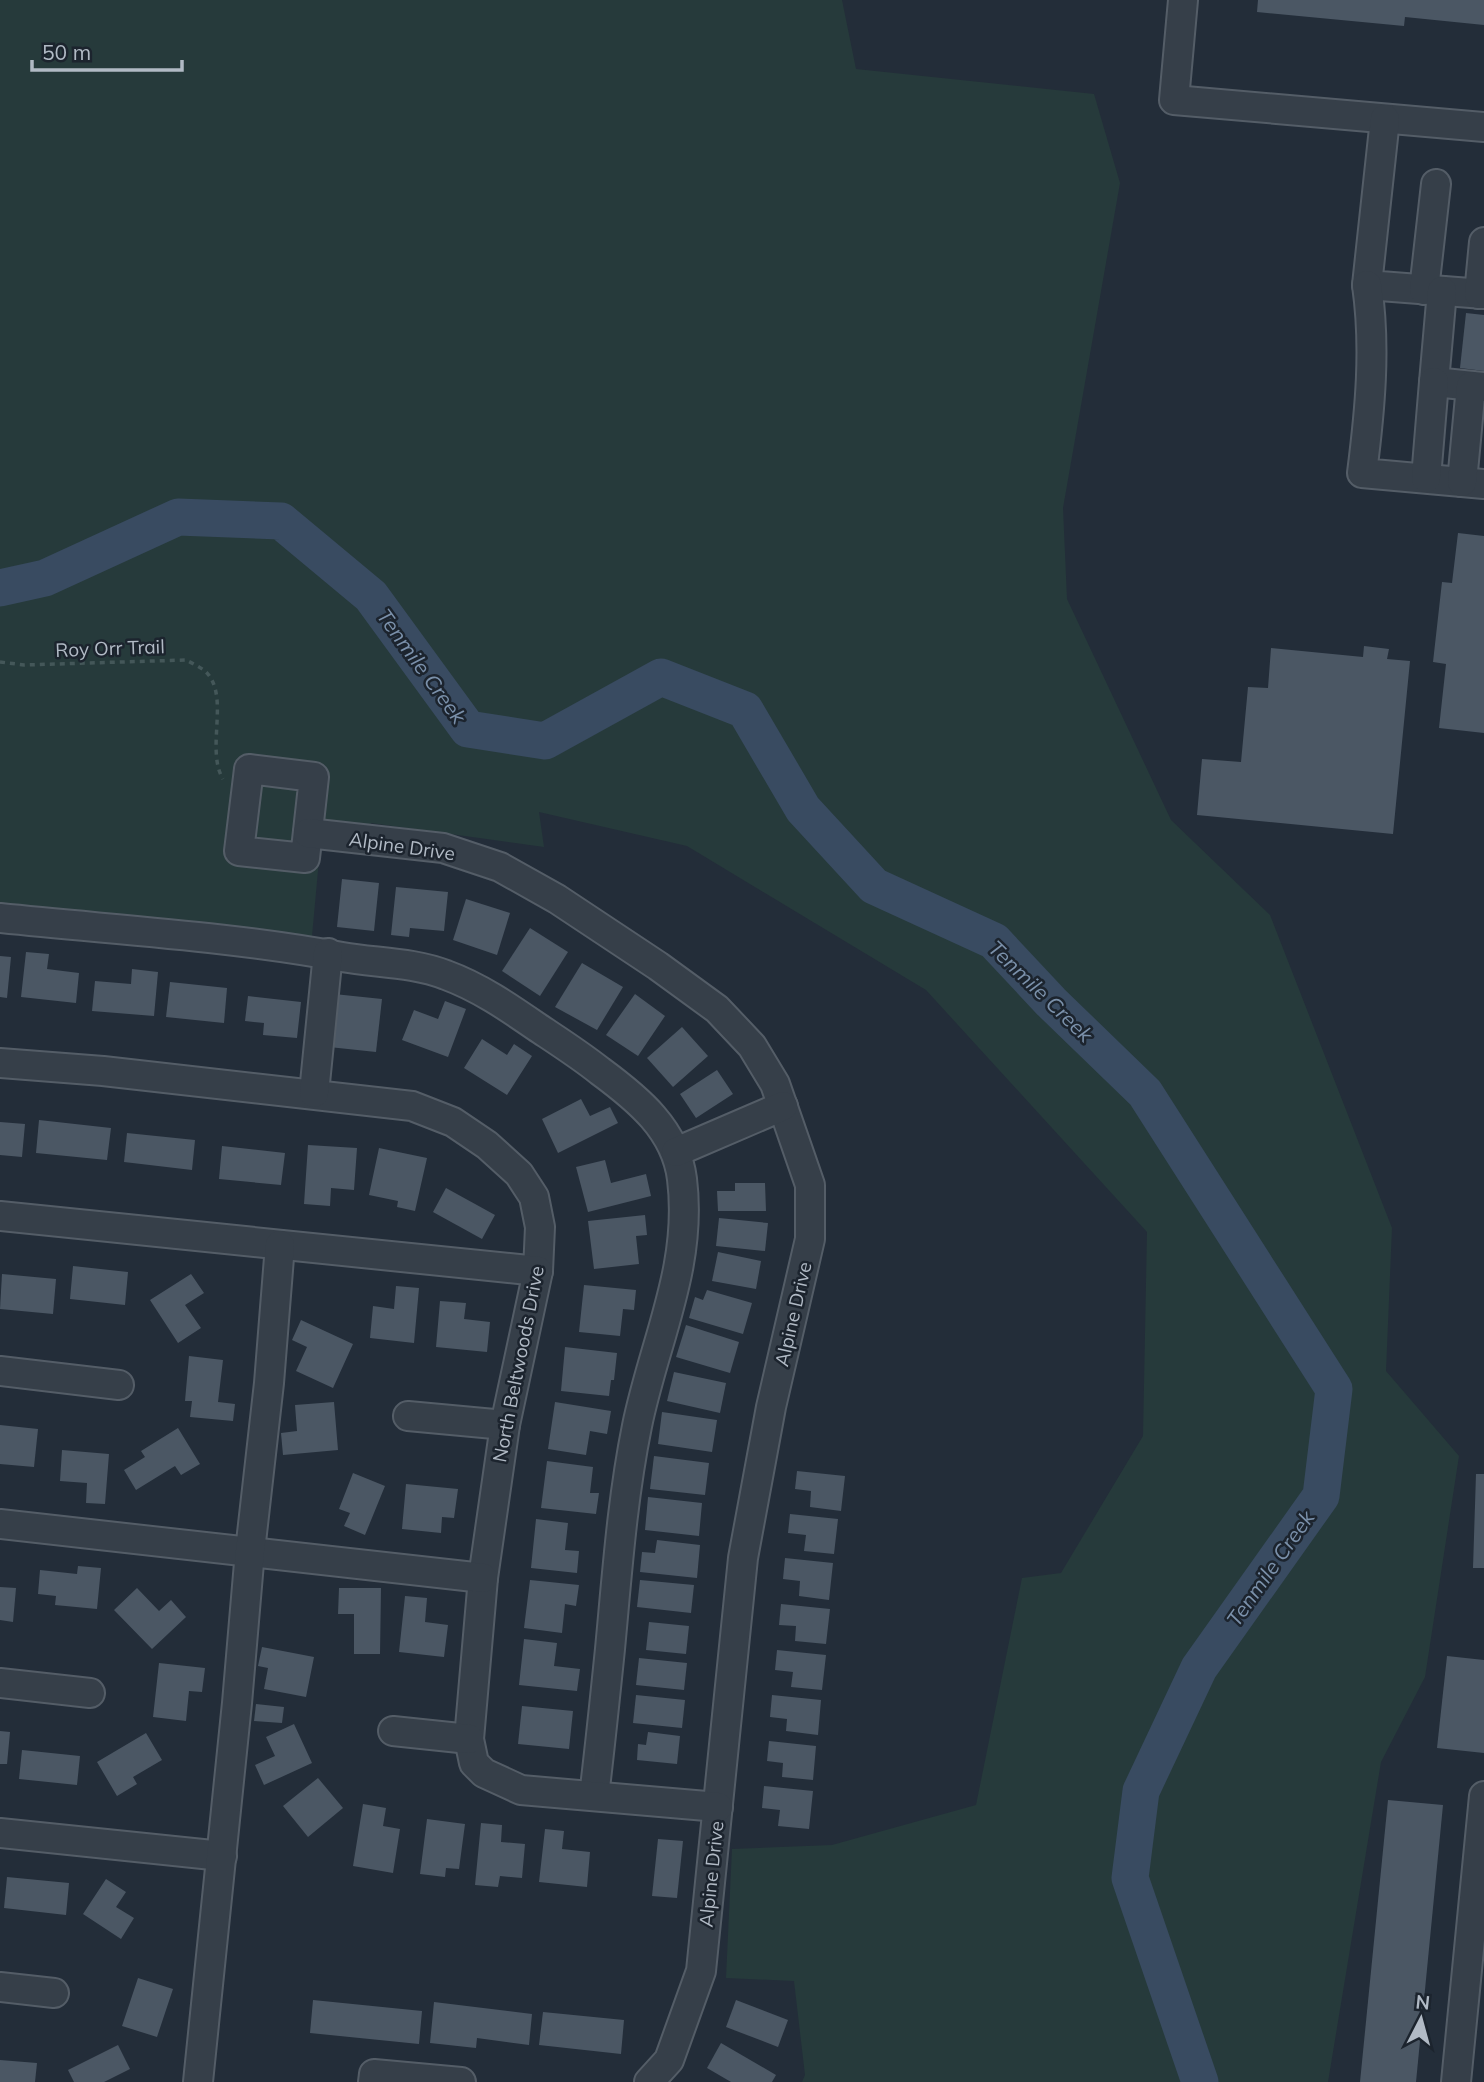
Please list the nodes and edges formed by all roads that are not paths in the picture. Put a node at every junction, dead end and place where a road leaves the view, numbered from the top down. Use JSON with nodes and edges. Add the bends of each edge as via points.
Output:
{"nodes":[{"id":1,"x":1183,"y":0,"type":"edge"},
{"id":2,"x":1385,"y":119,"type":"junction"},
{"id":3,"x":1484,"y":127,"type":"edge"},
{"id":4,"x":1436,"y":184,"type":"dead end"},
{"id":5,"x":1484,"y":242,"type":"edge"},
{"id":6,"x":1367,"y":285,"type":"junction"},
{"id":7,"x":1433,"y":290,"type":"junction"},
{"id":8,"x":1481,"y":294,"type":"edge"},
{"id":9,"x":1434,"y":382,"type":"junction"},
{"id":10,"x":1478,"y":386,"type":"edge"},
{"id":11,"x":1426,"y":478,"type":"junction"},
{"id":12,"x":1473,"y":483,"type":"edge"},
{"id":13,"x":308,"y":833,"type":"junction"},
{"id":14,"x":0,"y":918,"type":"edge"},
{"id":15,"x":328,"y":953,"type":"junction"},
{"id":16,"x":0,"y":1063,"type":"edge"},
{"id":17,"x":314,"y":1093,"type":"junction"},
{"id":18,"x":783,"y":1106,"type":"junction"},
{"id":19,"x":676,"y":1152,"type":"junction"},
{"id":20,"x":0,"y":1216,"type":"edge"},
{"id":21,"x":280,"y":1245,"type":"junction"},
{"id":22,"x":538,"y":1271,"type":"junction"},
{"id":23,"x":0,"y":1371,"type":"edge"},
{"id":24,"x":119,"y":1385,"type":"dead end"},
{"id":25,"x":408,"y":1416,"type":"dead end"},
{"id":26,"x":505,"y":1425,"type":"junction"},
{"id":27,"x":0,"y":1524,"type":"edge"},
{"id":28,"x":250,"y":1551,"type":"junction"},
{"id":29,"x":483,"y":1578,"type":"junction"},
{"id":30,"x":0,"y":1683,"type":"edge"},
{"id":31,"x":90,"y":1693,"type":"dead end"},
{"id":32,"x":393,"y":1731,"type":"dead end"},
{"id":33,"x":469,"y":1739,"type":"junction"},
{"id":34,"x":594,"y":1796,"type":"junction"},
{"id":35,"x":1484,"y":1796,"type":"edge"},
{"id":36,"x":718,"y":1807,"type":"junction"},
{"id":37,"x":0,"y":1833,"type":"edge"},
{"id":38,"x":222,"y":1856,"type":"junction"},
{"id":39,"x":0,"y":1987,"type":"edge"},
{"id":40,"x":54,"y":1993,"type":"dead end"},
{"id":41,"x":198,"y":2082,"type":"edge"},
{"id":42,"x":373,"y":2082,"type":"edge"},
{"id":43,"x":461,"y":2082,"type":"edge"},
{"id":44,"x":649,"y":2082,"type":"edge"},
{"id":45,"x":1457,"y":2082,"type":"edge"}],
"edges":[{"from":1,"to":2,"type":"street","via":[[1174,100]]},
{"from":2,"to":3,"type":"street"},
{"from":2,"to":6,"type":"street"},
{"from":4,"to":7,"type":"street"},
{"from":5,"to":8,"type":"street"},
{"from":6,"to":7,"type":"street"},
{"from":6,"to":11,"type":"street","via":[[1373,326],[1362,473]]},
{"from":7,"to":8,"type":"street"},
{"from":7,"to":9,"type":"street"},
{"from":9,"to":10,"type":"street"},
{"from":9,"to":11,"type":"street"},
{"from":10,"to":12,"type":"street"},
{"from":11,"to":12,"type":"street"},
{"from":13,"to":13,"type":"street","via":[[314,777],[249,769],[239,851],[305,858]]},
{"from":13,"to":18,"type":"street","name":"Alpine Drive","via":[[443,848],[500,867],[557,899],[717,1009],[752,1046]]},
{"from":14,"to":15,"type":"street"},
{"from":15,"to":17,"type":"street"},
{"from":15,"to":19,"type":"street","via":[[441,973],[471,985],[636,1098]]},
{"from":16,"to":17,"type":"street","name":"North Beltwoods Drive"},
{"from":17,"to":22,"type":"street","name":"North Beltwoods Drive","via":[[412,1106],[453,1122],[487,1145],[519,1174],[534,1197],[540,1227]]},
{"from":18,"to":19,"type":"street"},
{"from":18,"to":36,"type":"street","name":"Alpine Drive","via":[[810,1185],[810,1238],[743,1558]]},
{"from":19,"to":34,"type":"street","via":[[685,1217],[682,1250],[676,1289],[637,1426],[625,1495]]},
{"from":20,"to":21,"type":"street"},
{"from":21,"to":22,"type":"street"},
{"from":21,"to":28,"type":"street"},
{"from":22,"to":26,"type":"street","name":"North Beltwoods Drive"},
{"from":23,"to":24,"type":"street"},
{"from":25,"to":26,"type":"street"},
{"from":26,"to":29,"type":"street","name":"North Beltwoods Drive"},
{"from":27,"to":28,"type":"street"},
{"from":28,"to":29,"type":"street"},
{"from":28,"to":38,"type":"street"},
{"from":29,"to":33,"type":"street","name":"North Beltwoods Drive"},
{"from":30,"to":31,"type":"street"},
{"from":32,"to":33,"type":"street"},
{"from":33,"to":34,"type":"street","name":"North Beltwoods Drive","via":[[474,1763],[496,1779],[521,1790]]},
{"from":34,"to":36,"type":"street","name":"North Beltwoods Drive"},
{"from":35,"to":45,"type":"street"},
{"from":36,"to":44,"type":"street","name":"Alpine Drive","via":[[701,1971],[669,2060]]},
{"from":37,"to":38,"type":"street"},
{"from":38,"to":41,"type":"street"},
{"from":39,"to":40,"type":"street"},
{"from":42,"to":43,"type":"street","via":[[374,2074]]}]}
